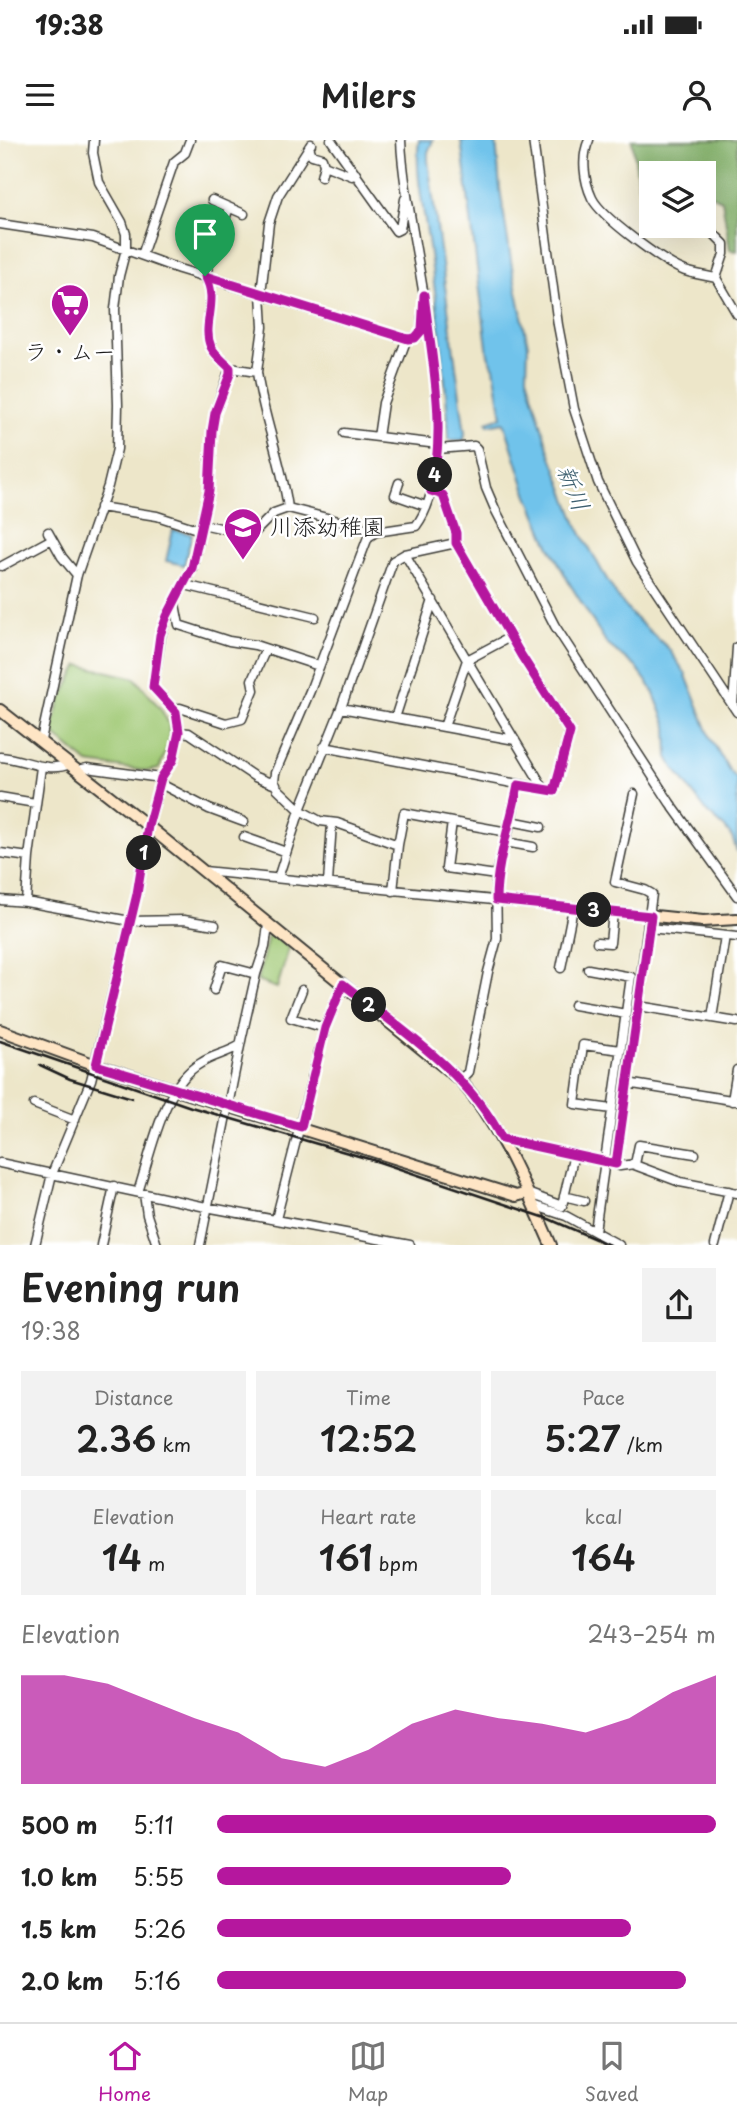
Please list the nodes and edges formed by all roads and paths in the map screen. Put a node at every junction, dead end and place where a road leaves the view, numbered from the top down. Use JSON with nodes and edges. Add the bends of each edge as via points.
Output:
{"nodes":[{"id":1,"x":94,"y":140,"type":"edge"},
{"id":2,"x":190,"y":140,"type":"edge"},
{"id":3,"x":331,"y":140,"type":"edge"},
{"id":4,"x":401,"y":140,"type":"edge"},
{"id":5,"x":533,"y":140,"type":"edge"},
{"id":6,"x":589,"y":140,"type":"edge"},
{"id":7,"x":309,"y":143,"type":"edge"},
{"id":8,"x":324,"y":165,"type":"junction"},
{"id":9,"x":356,"y":174,"type":"junction"},
{"id":10,"x":321,"y":177,"type":"dead end"},
{"id":11,"x":406,"y":193,"type":"junction"},
{"id":12,"x":212,"y":201,"type":"dead end"},
{"id":13,"x":229,"y":208,"type":"junction"},
{"id":14,"x":244,"y":214,"type":"dead end"},
{"id":15,"x":0,"y":224,"type":"edge"},
{"id":16,"x":716,"y":236,"type":"edge"},
{"id":17,"x":126,"y":249,"type":"junction"},
{"id":18,"x":142,"y":255,"type":"junction"},
{"id":19,"x":205,"y":276,"type":"junction"},
{"id":20,"x":716,"y":278,"type":"junction"},
{"id":21,"x":261,"y":294,"type":"junction"},
{"id":22,"x":424,"y":295,"type":"junction"},
{"id":23,"x":737,"y":314,"type":"edge"},
{"id":24,"x":418,"y":335,"type":"junction"},
{"id":25,"x":407,"y":338,"type":"junction"},
{"id":26,"x":432,"y":362,"type":"junction"},
{"id":27,"x":230,"y":368,"type":"junction"},
{"id":28,"x":257,"y":372,"type":"junction"},
{"id":29,"x":344,"y":433,"type":"dead end"},
{"id":30,"x":378,"y":437,"type":"junction"},
{"id":31,"x":438,"y":447,"type":"junction"},
{"id":32,"x":399,"y":483,"type":"dead end"},
{"id":33,"x":431,"y":491,"type":"junction"},
{"id":34,"x":426,"y":506,"type":"junction"},
{"id":35,"x":100,"y":507,"type":"junction"},
{"id":36,"x":288,"y":509,"type":"junction"},
{"id":37,"x":201,"y":527,"type":"junction"},
{"id":38,"x":370,"y":536,"type":"junction"},
{"id":39,"x":456,"y":543,"type":"junction"},
{"id":40,"x":405,"y":554,"type":"junction"},
{"id":41,"x":2,"y":566,"type":"edge"},
{"id":42,"x":77,"y":575,"type":"junction"},
{"id":43,"x":185,"y":585,"type":"junction"},
{"id":44,"x":433,"y":600,"type":"junction"},
{"id":45,"x":175,"y":604,"type":"junction"},
{"id":46,"x":315,"y":617,"type":"dead end"},
{"id":47,"x":510,"y":637,"type":"junction"},
{"id":48,"x":737,"y":647,"type":"edge"},
{"id":49,"x":266,"y":649,"type":"junction"},
{"id":50,"x":467,"y":660,"type":"junction"},
{"id":51,"x":319,"y":666,"type":"junction"},
{"id":52,"x":735,"y":690,"type":"edge"},
{"id":53,"x":341,"y":708,"type":"junction"},
{"id":54,"x":735,"y":709,"type":"edge"},
{"id":55,"x":0,"y":710,"type":"edge"},
{"id":56,"x":176,"y":712,"type":"junction"},
{"id":57,"x":395,"y":718,"type":"junction"},
{"id":58,"x":444,"y":727,"type":"junction"},
{"id":59,"x":179,"y":732,"type":"junction"},
{"id":60,"x":41,"y":740,"type":"junction"},
{"id":61,"x":515,"y":740,"type":"junction"},
{"id":62,"x":324,"y":747,"type":"junction"},
{"id":63,"x":0,"y":757,"type":"edge"},
{"id":64,"x":41,"y":766,"type":"junction"},
{"id":65,"x":74,"y":767,"type":"junction"},
{"id":66,"x":160,"y":781,"type":"junction"},
{"id":67,"x":276,"y":785,"type":"junction"},
{"id":68,"x":518,"y":785,"type":"junction"},
{"id":69,"x":544,"y":789,"type":"junction"},
{"id":70,"x":634,"y":794,"type":"dead end"},
{"id":71,"x":0,"y":797,"type":"edge"},
{"id":72,"x":35,"y":803,"type":"junction"},
{"id":73,"x":300,"y":810,"type":"junction"},
{"id":74,"x":511,"y":821,"type":"junction"},
{"id":75,"x":244,"y":822,"type":"dead end"},
{"id":76,"x":452,"y":822,"type":"junction"},
{"id":77,"x":332,"y":823,"type":"junction"},
{"id":78,"x":148,"y":826,"type":"junction"},
{"id":79,"x":541,"y":827,"type":"dead end"},
{"id":80,"x":508,"y":832,"type":"junction"},
{"id":81,"x":244,"y":837,"type":"dead end"},
{"id":82,"x":505,"y":842,"type":"junction"},
{"id":83,"x":398,"y":845,"type":"junction"},
{"id":84,"x":533,"y":847,"type":"dead end"},
{"id":85,"x":286,"y":852,"type":"junction"},
{"id":86,"x":0,"y":853,"type":"edge"},
{"id":87,"x":29,"y":857,"type":"junction"},
{"id":88,"x":201,"y":871,"type":"junction"},
{"id":89,"x":496,"y":875,"type":"junction"},
{"id":90,"x":278,"y":878,"type":"junction"},
{"id":91,"x":328,"y":883,"type":"junction"},
{"id":92,"x":393,"y":891,"type":"junction"},
{"id":93,"x":737,"y":896,"type":"edge"},
{"id":94,"x":0,"y":900,"type":"edge"},
{"id":95,"x":496,"y":900,"type":"junction"},
{"id":96,"x":26,"y":902,"type":"junction"},
{"id":97,"x":573,"y":908,"type":"junction"},
{"id":98,"x":613,"y":912,"type":"junction"},
{"id":99,"x":653,"y":916,"type":"junction"},
{"id":100,"x":737,"y":919,"type":"edge"},
{"id":101,"x":130,"y":921,"type":"junction"},
{"id":102,"x":215,"y":925,"type":"dead end"},
{"id":103,"x":268,"y":925,"type":"junction"},
{"id":104,"x":649,"y":928,"type":"junction"},
{"id":105,"x":724,"y":936,"type":"junction"},
{"id":106,"x":737,"y":937,"type":"edge"},
{"id":107,"x":597,"y":942,"type":"dead end"},
{"id":108,"x":561,"y":968,"type":"dead end"},
{"id":109,"x":589,"y":969,"type":"dead end"},
{"id":110,"x":256,"y":974,"type":"junction"},
{"id":111,"x":343,"y":984,"type":"junction"},
{"id":112,"x":214,"y":990,"type":"dead end"},
{"id":113,"x":302,"y":990,"type":"dead end"},
{"id":114,"x":574,"y":1005,"type":"dead end"},
{"id":115,"x":638,"y":1006,"type":"junction"},
{"id":116,"x":626,"y":1014,"type":"junction"},
{"id":117,"x":712,"y":1018,"type":"junction"},
{"id":118,"x":737,"y":1022,"type":"edge"},
{"id":119,"x":325,"y":1028,"type":"junction"},
{"id":120,"x":0,"y":1030,"type":"edge"},
{"id":121,"x":240,"y":1045,"type":"junction"},
{"id":122,"x":621,"y":1050,"type":"junction"},
{"id":123,"x":96,"y":1065,"type":"junction"},
{"id":124,"x":737,"y":1070,"type":"edge"},
{"id":125,"x":460,"y":1080,"type":"junction"},
{"id":126,"x":627,"y":1083,"type":"junction"},
{"id":127,"x":175,"y":1090,"type":"junction"},
{"id":128,"x":734,"y":1101,"type":"edge"},
{"id":129,"x":34,"y":1104,"type":"dead end"},
{"id":130,"x":229,"y":1106,"type":"junction"},
{"id":131,"x":612,"y":1109,"type":"junction"},
{"id":132,"x":75,"y":1120,"type":"junction"},
{"id":133,"x":301,"y":1127,"type":"junction"},
{"id":134,"x":502,"y":1139,"type":"junction"},
{"id":135,"x":574,"y":1154,"type":"junction"},
{"id":136,"x":695,"y":1154,"type":"dead end"},
{"id":137,"x":604,"y":1161,"type":"junction"},
{"id":138,"x":0,"y":1163,"type":"edge"},
{"id":139,"x":616,"y":1164,"type":"junction"},
{"id":140,"x":632,"y":1164,"type":"junction"},
{"id":141,"x":52,"y":1174,"type":"junction"},
{"id":142,"x":114,"y":1186,"type":"junction"},
{"id":143,"x":733,"y":1192,"type":"edge"},
{"id":144,"x":141,"y":1193,"type":"junction"},
{"id":145,"x":527,"y":1193,"type":"junction"},
{"id":146,"x":564,"y":1196,"type":"junction"},
{"id":147,"x":584,"y":1201,"type":"dead end"},
{"id":148,"x":533,"y":1205,"type":"junction"},
{"id":149,"x":206,"y":1207,"type":"junction"},
{"id":150,"x":276,"y":1219,"type":"junction"},
{"id":151,"x":595,"y":1231,"type":"junction"},
{"id":152,"x":35,"y":1245,"type":"edge"},
{"id":153,"x":101,"y":1245,"type":"edge"},
{"id":154,"x":157,"y":1245,"type":"edge"},
{"id":155,"x":200,"y":1245,"type":"edge"},
{"id":156,"x":410,"y":1245,"type":"edge"},
{"id":157,"x":551,"y":1245,"type":"edge"},
{"id":158,"x":619,"y":1245,"type":"edge"},
{"id":159,"x":715,"y":1245,"type":"edge"}],
"edges":[{"from":1,"to":17,"type":"street","via":[[95,171],[122,222]]},
{"from":2,"to":18,"type":"street","via":[[185,153],[174,162]]},
{"from":3,"to":9,"type":"street"},
{"from":4,"to":11,"type":"street"},
{"from":5,"to":54,"type":"street","via":[[558,326],[574,409],[598,482],[637,562]]},
{"from":6,"to":20,"type":"street","via":[[584,153],[586,175],[592,198],[601,210],[657,256],[684,271]]},
{"from":7,"to":8,"type":"street","via":[[312,155],[322,158]]},
{"from":7,"to":21,"type":"street","via":[[268,223]]},
{"from":8,"to":9,"type":"street"},
{"from":8,"to":10,"type":"street"},
{"from":9,"to":11,"type":"street","via":[[396,231]]},
{"from":11,"to":22,"type":"street"},
{"from":12,"to":13,"type":"street"},
{"from":13,"to":14,"type":"street"},
{"from":13,"to":19,"type":"street"},
{"from":15,"to":17,"type":"street","via":[[93,238]]},
{"from":16,"to":20,"type":"street","via":[[724,244],[724,254]]},
{"from":17,"to":18,"type":"street"},
{"from":17,"to":35,"type":"street","via":[[115,309],[117,449]]},
{"from":18,"to":19,"type":"street"},
{"from":19,"to":21,"type":"street"},
{"from":19,"to":27,"type":"street","via":[[212,292],[209,339]]},
{"from":20,"to":23,"type":"street"},
{"from":21,"to":25,"type":"street"},
{"from":21,"to":28,"type":"street","via":[[263,327]]},
{"from":22,"to":24,"type":"street"},
{"from":22,"to":26,"type":"street"},
{"from":24,"to":25,"type":"street"},
{"from":24,"to":26,"type":"street"},
{"from":25,"to":30,"type":"street","via":[[383,403]]},
{"from":26,"to":31,"type":"street"},
{"from":27,"to":28,"type":"street"},
{"from":27,"to":37,"type":"street","via":[[215,413],[209,491]]},
{"from":28,"to":36,"type":"street"},
{"from":29,"to":30,"type":"street"},
{"from":30,"to":31,"type":"street"},
{"from":31,"to":33,"type":"street"},
{"from":31,"to":93,"type":"street","via":[[477,449],[495,509],[555,626],[670,803]]},
{"from":32,"to":34,"type":"street","via":[[395,495]]},
{"from":33,"to":34,"type":"street"},
{"from":33,"to":39,"type":"street","via":[[443,495]]},
{"from":34,"to":38,"type":"street","via":[[416,526]]},
{"from":35,"to":37,"type":"street"},
{"from":35,"to":42,"type":"street"},
{"from":36,"to":37,"type":"street","via":[[274,513],[252,535]]},
{"from":36,"to":38,"type":"street","via":[[366,528]]},
{"from":37,"to":43,"type":"street"},
{"from":38,"to":51,"type":"street"},
{"from":39,"to":40,"type":"street"},
{"from":39,"to":47,"type":"street"},
{"from":40,"to":44,"type":"street"},
{"from":40,"to":53,"type":"street","via":[[393,561]]},
{"from":41,"to":42,"type":"street","via":[[50,536]]},
{"from":42,"to":60,"type":"street"},
{"from":43,"to":45,"type":"street"},
{"from":43,"to":46,"type":"street"},
{"from":44,"to":50,"type":"street"},
{"from":44,"to":57,"type":"street"},
{"from":45,"to":49,"type":"street","via":[[179,625]]},
{"from":45,"to":56,"type":"street","via":[[160,635],[153,687]]},
{"from":47,"to":50,"type":"street"},
{"from":47,"to":69,"type":"street","via":[[570,732],[554,791]]},
{"from":48,"to":52,"type":"street"},
{"from":49,"to":51,"type":"street"},
{"from":49,"to":56,"type":"street","via":[[242,719],[226,723],[180,708]]},
{"from":50,"to":58,"type":"street"},
{"from":50,"to":61,"type":"street"},
{"from":51,"to":67,"type":"street","via":[[278,761]]},
{"from":52,"to":54,"type":"street"},
{"from":53,"to":57,"type":"street"},
{"from":53,"to":62,"type":"street"},
{"from":55,"to":60,"type":"street"},
{"from":56,"to":59,"type":"street"},
{"from":57,"to":58,"type":"street"},
{"from":58,"to":61,"type":"street"},
{"from":59,"to":66,"type":"street","via":[[173,760]]},
{"from":59,"to":67,"type":"street","via":[[189,733],[255,777]]},
{"from":60,"to":65,"type":"street"},
{"from":61,"to":69,"type":"street"},
{"from":62,"to":68,"type":"street"},
{"from":62,"to":73,"type":"street"},
{"from":63,"to":64,"type":"street"},
{"from":64,"to":65,"type":"street"},
{"from":64,"to":72,"type":"street"},
{"from":65,"to":66,"type":"street"},
{"from":65,"to":78,"type":"street"},
{"from":66,"to":75,"type":"street","via":[[209,809]]},
{"from":66,"to":78,"type":"street"},
{"from":67,"to":73,"type":"street"},
{"from":68,"to":69,"type":"street"},
{"from":68,"to":74,"type":"street"},
{"from":70,"to":99,"type":"street","via":[[615,882],[652,894]]},
{"from":71,"to":72,"type":"street"},
{"from":72,"to":87,"type":"street"},
{"from":73,"to":77,"type":"street"},
{"from":73,"to":85,"type":"street"},
{"from":74,"to":79,"type":"street"},
{"from":74,"to":80,"type":"street"},
{"from":76,"to":80,"type":"street"},
{"from":76,"to":83,"type":"street","via":[[404,813]]},
{"from":76,"to":89,"type":"street","via":[[446,868]]},
{"from":77,"to":83,"type":"street"},
{"from":77,"to":91,"type":"street"},
{"from":78,"to":88,"type":"street"},
{"from":78,"to":101,"type":"street"},
{"from":80,"to":82,"type":"street"},
{"from":81,"to":85,"type":"street"},
{"from":82,"to":84,"type":"street"},
{"from":82,"to":89,"type":"street"},
{"from":83,"to":92,"type":"street"},
{"from":85,"to":90,"type":"street"},
{"from":86,"to":87,"type":"street"},
{"from":87,"to":96,"type":"street"},
{"from":88,"to":90,"type":"street"},
{"from":88,"to":103,"type":"street"},
{"from":89,"to":95,"type":"street"},
{"from":90,"to":91,"type":"street"},
{"from":91,"to":92,"type":"street"},
{"from":92,"to":95,"type":"street"},
{"from":94,"to":96,"type":"street"},
{"from":95,"to":97,"type":"street"},
{"from":95,"to":125,"type":"street","via":[[498,939],[468,1072]]},
{"from":96,"to":101,"type":"street"},
{"from":97,"to":98,"type":"street"},
{"from":97,"to":108,"type":"street"},
{"from":98,"to":99,"type":"street"},
{"from":98,"to":107,"type":"street","via":[[610,943]]},
{"from":99,"to":100,"type":"street"},
{"from":99,"to":104,"type":"street"},
{"from":101,"to":102,"type":"street","via":[[184,920]]},
{"from":101,"to":123,"type":"street"},
{"from":103,"to":110,"type":"street"},
{"from":103,"to":111,"type":"street"},
{"from":104,"to":105,"type":"street"},
{"from":104,"to":115,"type":"street"},
{"from":105,"to":106,"type":"street"},
{"from":105,"to":117,"type":"street"},
{"from":109,"to":116,"type":"street","via":[[631,977]]},
{"from":110,"to":112,"type":"street","via":[[222,965]]},
{"from":110,"to":121,"type":"street"},
{"from":111,"to":119,"type":"street"},
{"from":111,"to":125,"type":"street"},
{"from":113,"to":119,"type":"street","via":[[291,1018]]},
{"from":114,"to":116,"type":"street"},
{"from":115,"to":117,"type":"street"},
{"from":115,"to":126,"type":"street"},
{"from":116,"to":122,"type":"street"},
{"from":117,"to":118,"type":"street"},
{"from":119,"to":133,"type":"street"},
{"from":120,"to":123,"type":"street"},
{"from":121,"to":127,"type":"street","via":[[201,1062]]},
{"from":121,"to":130,"type":"street"},
{"from":122,"to":131,"type":"street"},
{"from":122,"to":131,"type":"street","via":[[583,1045],[575,1104]]},
{"from":123,"to":127,"type":"street"},
{"from":123,"to":132,"type":"street"},
{"from":124,"to":128,"type":"street"},
{"from":125,"to":134,"type":"street"},
{"from":126,"to":128,"type":"street"},
{"from":126,"to":139,"type":"street"},
{"from":127,"to":130,"type":"street"},
{"from":127,"to":144,"type":"street"},
{"from":129,"to":132,"type":"street"},
{"from":130,"to":133,"type":"street"},
{"from":130,"to":149,"type":"street"},
{"from":131,"to":137,"type":"street"},
{"from":132,"to":141,"type":"street"},
{"from":133,"to":145,"type":"street","via":[[516,1196]]},
{"from":133,"to":150,"type":"street"},
{"from":134,"to":135,"type":"street"},
{"from":134,"to":145,"type":"street"},
{"from":135,"to":137,"type":"street"},
{"from":135,"to":146,"type":"street"},
{"from":136,"to":140,"type":"street","via":[[639,1145]]},
{"from":137,"to":139,"type":"street"},
{"from":137,"to":151,"type":"street"},
{"from":138,"to":141,"type":"street"},
{"from":139,"to":140,"type":"street"},
{"from":140,"to":143,"type":"street","via":[[680,1182]]},
{"from":141,"to":142,"type":"street"},
{"from":141,"to":152,"type":"street"},
{"from":142,"to":144,"type":"street"},
{"from":142,"to":153,"type":"street"},
{"from":143,"to":159,"type":"street"},
{"from":144,"to":149,"type":"street"},
{"from":144,"to":154,"type":"street"},
{"from":145,"to":146,"type":"street","via":[[562,1206]]},
{"from":145,"to":148,"type":"street"},
{"from":146,"to":147,"type":"street"},
{"from":148,"to":151,"type":"street"},
{"from":148,"to":157,"type":"street"},
{"from":149,"to":150,"type":"street"},
{"from":149,"to":155,"type":"street"},
{"from":150,"to":156,"type":"street"},
{"from":151,"to":158,"type":"street"}]}
